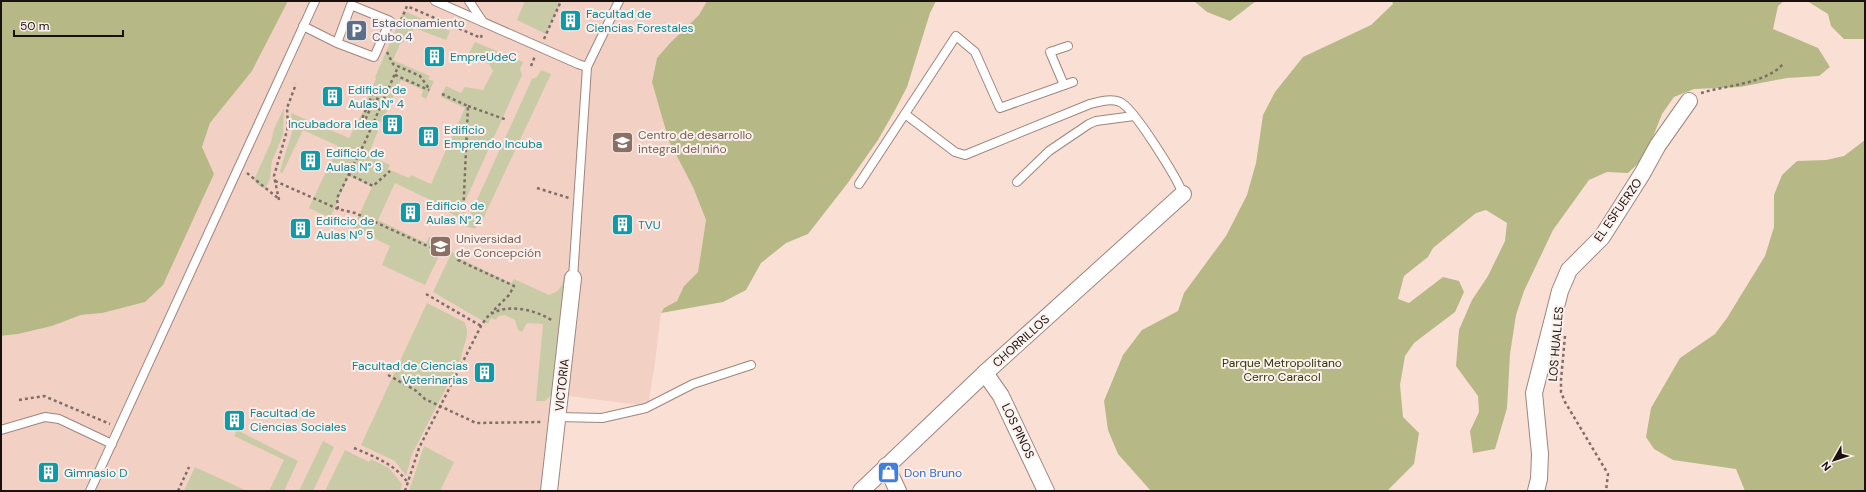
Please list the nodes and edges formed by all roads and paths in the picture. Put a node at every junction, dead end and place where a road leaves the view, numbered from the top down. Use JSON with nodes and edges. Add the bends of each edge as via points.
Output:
{"nodes":[{"id":1,"x":315,"y":1,"type":"edge"},
{"id":2,"x":435,"y":1,"type":"edge"},
{"id":3,"x":469,"y":1,"type":"edge"},
{"id":4,"x":561,"y":1,"type":"edge"},
{"id":5,"x":619,"y":1,"type":"edge"},
{"id":6,"x":483,"y":22,"type":"junction"},
{"id":7,"x":303,"y":26,"type":"junction"},
{"id":8,"x":398,"y":26,"type":"dead end"},
{"id":9,"x":337,"y":43,"type":"junction"},
{"id":10,"x":390,"y":46,"type":"dead end"},
{"id":11,"x":1068,"y":46,"type":"dead end"},
{"id":12,"x":540,"y":47,"type":"junction"},
{"id":13,"x":1784,"y":64,"type":"dead end"},
{"id":14,"x":531,"y":66,"type":"dead end"},
{"id":15,"x":398,"y":67,"type":"junction"},
{"id":16,"x":587,"y":67,"type":"junction"},
{"id":17,"x":395,"y":75,"type":"junction"},
{"id":18,"x":1073,"y":82,"type":"dead end"},
{"id":19,"x":296,"y":84,"type":"dead end"},
{"id":20,"x":1064,"y":85,"type":"junction"},
{"id":21,"x":370,"y":92,"type":"dead end"},
{"id":22,"x":442,"y":94,"type":"dead end"},
{"id":23,"x":383,"y":101,"type":"junction"},
{"id":24,"x":1689,"y":101,"type":"joint"},
{"id":25,"x":468,"y":106,"type":"junction"},
{"id":26,"x":905,"y":114,"type":"junction"},
{"id":27,"x":1134,"y":116,"type":"junction"},
{"id":28,"x":507,"y":120,"type":"dead end"},
{"id":29,"x":373,"y":123,"type":"junction"},
{"id":30,"x":377,"y":125,"type":"dead end"},
{"id":31,"x":239,"y":167,"type":"junction"},
{"id":32,"x":390,"y":170,"type":"dead end"},
{"id":33,"x":348,"y":174,"type":"junction"},
{"id":34,"x":275,"y":181,"type":"junction"},
{"id":35,"x":1017,"y":182,"type":"dead end"},
{"id":36,"x":859,"y":184,"type":"dead end"},
{"id":37,"x":537,"y":188,"type":"dead end"},
{"id":38,"x":1183,"y":194,"type":"joint"},
{"id":39,"x":569,"y":198,"type":"dead end"},
{"id":40,"x":338,"y":209,"type":"junction"},
{"id":41,"x":463,"y":216,"type":"dead end"},
{"id":42,"x":463,"y":249,"type":"dead end"},
{"id":43,"x":445,"y":254,"type":"dead end"},
{"id":44,"x":573,"y":278,"type":"joint"},
{"id":45,"x":426,"y":294,"type":"dead end"},
{"id":46,"x":489,"y":314,"type":"junction"},
{"id":47,"x":559,"y":325,"type":"dead end"},
{"id":48,"x":481,"y":326,"type":"junction"},
{"id":49,"x":1566,"y":328,"type":"dead end"},
{"id":50,"x":751,"y":364,"type":"dead end"},
{"id":51,"x":985,"y":374,"type":"junction"},
{"id":52,"x":388,"y":375,"type":"dead end"},
{"id":53,"x":18,"y":400,"type":"dead end"},
{"id":54,"x":441,"y":407,"type":"junction"},
{"id":55,"x":558,"y":417,"type":"junction"},
{"id":56,"x":543,"y":422,"type":"dead end"},
{"id":57,"x":119,"y":428,"type":"junction"},
{"id":58,"x":1,"y":430,"type":"edge"},
{"id":59,"x":112,"y":444,"type":"junction"},
{"id":60,"x":354,"y":448,"type":"dead end"},
{"id":61,"x":886,"y":466,"type":"junction"},
{"id":62,"x":189,"y":467,"type":"dead end"},
{"id":63,"x":408,"y":483,"type":"junction"},
{"id":64,"x":90,"y":491,"type":"edge"},
{"id":65,"x":178,"y":491,"type":"edge"},
{"id":66,"x":405,"y":491,"type":"edge"},
{"id":67,"x":549,"y":491,"type":"edge"},
{"id":68,"x":861,"y":491,"type":"edge"},
{"id":69,"x":898,"y":491,"type":"edge"},
{"id":70,"x":1046,"y":491,"type":"edge"},
{"id":71,"x":1536,"y":491,"type":"edge"},
{"id":72,"x":1606,"y":491,"type":"edge"}],
"edges":[{"from":1,"to":7,"type":"lane"},
{"from":2,"to":6,"type":"lane"},
{"from":3,"to":6,"type":"lane"},
{"from":4,"to":12,"type":"path"},
{"from":5,"to":16,"type":"lane"},
{"from":6,"to":8,"type":"path","via":[[481,38],[407,6]]},
{"from":6,"to":12,"type":"lane"},
{"from":7,"to":9,"type":"lane"},
{"from":7,"to":31,"type":"lane"},
{"from":9,"to":9,"type":"lane","via":[[374,57],[390,21],[351,5]]},
{"from":10,"to":15,"type":"path","via":[[387,52],[393,64]]},
{"from":11,"to":20,"type":"lane","via":[[1050,52]]},
{"from":12,"to":14,"type":"path"},
{"from":12,"to":16,"type":"lane"},
{"from":13,"to":24,"type":"path","via":[[1776,72],[1699,94]]},
{"from":15,"to":17,"type":"path"},
{"from":15,"to":17,"type":"path","via":[[420,76],[430,90]]},
{"from":16,"to":44,"type":"lane"},
{"from":17,"to":23,"type":"path"},
{"from":18,"to":20,"type":"lane"},
{"from":19,"to":34,"type":"path","via":[[287,108],[288,127],[274,176]]},
{"from":20,"to":26,"type":"lane","via":[[1000,108],[975,52],[956,36]]},
{"from":21,"to":23,"type":"path","via":[[373,93],[357,125],[362,127],[375,98]]},
{"from":22,"to":25,"type":"path"},
{"from":23,"to":29,"type":"path"},
{"from":24,"to":71,"type":"street","name":"EL ESFUERZO","via":[[1658,145],[1602,237],[1569,270],[1560,291],[1535,382],[1540,454]]},
{"from":25,"to":28,"type":"path"},
{"from":25,"to":41,"type":"path"},
{"from":26,"to":27,"type":"lane","via":[[955,152],[965,155],[1090,104],[1110,100],[1120,102]]},
{"from":26,"to":36,"type":"lane"},
{"from":27,"to":35,"type":"lane","via":[[1089,124],[1049,151]]},
{"from":27,"to":38,"type":"lane","via":[[1174,174]]},
{"from":29,"to":30,"type":"path"},
{"from":29,"to":33,"type":"path"},
{"from":31,"to":34,"type":"path","via":[[279,200]]},
{"from":31,"to":57,"type":"lane"},
{"from":32,"to":33,"type":"path","via":[[373,186]]},
{"from":33,"to":40,"type":"path","via":[[337,198]]},
{"from":34,"to":40,"type":"path"},
{"from":37,"to":39,"type":"path"},
{"from":38,"to":51,"type":"street","name":"CHORRILLOS"},
{"from":40,"to":43,"type":"path","via":[[355,213]]},
{"from":42,"to":46,"type":"path","via":[[458,260],[514,286],[500,305]]},
{"from":44,"to":55,"type":"street","name":"VICTORIA"},
{"from":45,"to":48,"type":"path"},
{"from":46,"to":47,"type":"path","via":[[499,310],[532,311]]},
{"from":46,"to":48,"type":"path"},
{"from":48,"to":54,"type":"path"},
{"from":49,"to":72,"type":"path","name":"LOS HUALLES","via":[[1561,392],[1608,474]]},
{"from":50,"to":55,"type":"lane","via":[[693,384],[646,408],[602,418]]},
{"from":51,"to":61,"type":"street","name":"CHORRILLOS"},
{"from":51,"to":70,"type":"street","name":"LOS PINOS","via":[[1001,396]]},
{"from":52,"to":54,"type":"path"},
{"from":53,"to":57,"type":"path","via":[[44,396]]},
{"from":54,"to":56,"type":"path","via":[[476,423]]},
{"from":54,"to":63,"type":"path","via":[[419,448]]},
{"from":55,"to":67,"type":"street","name":"VICTORIA"},
{"from":57,"to":59,"type":"lane"},
{"from":58,"to":59,"type":"lane","via":[[52,418],[76,426]]},
{"from":59,"to":64,"type":"lane"},
{"from":60,"to":63,"type":"path","via":[[390,465]]},
{"from":61,"to":68,"type":"street","name":"CHORRILLOS"},
{"from":61,"to":69,"type":"street"},
{"from":62,"to":65,"type":"path"},
{"from":63,"to":66,"type":"path"}]}
